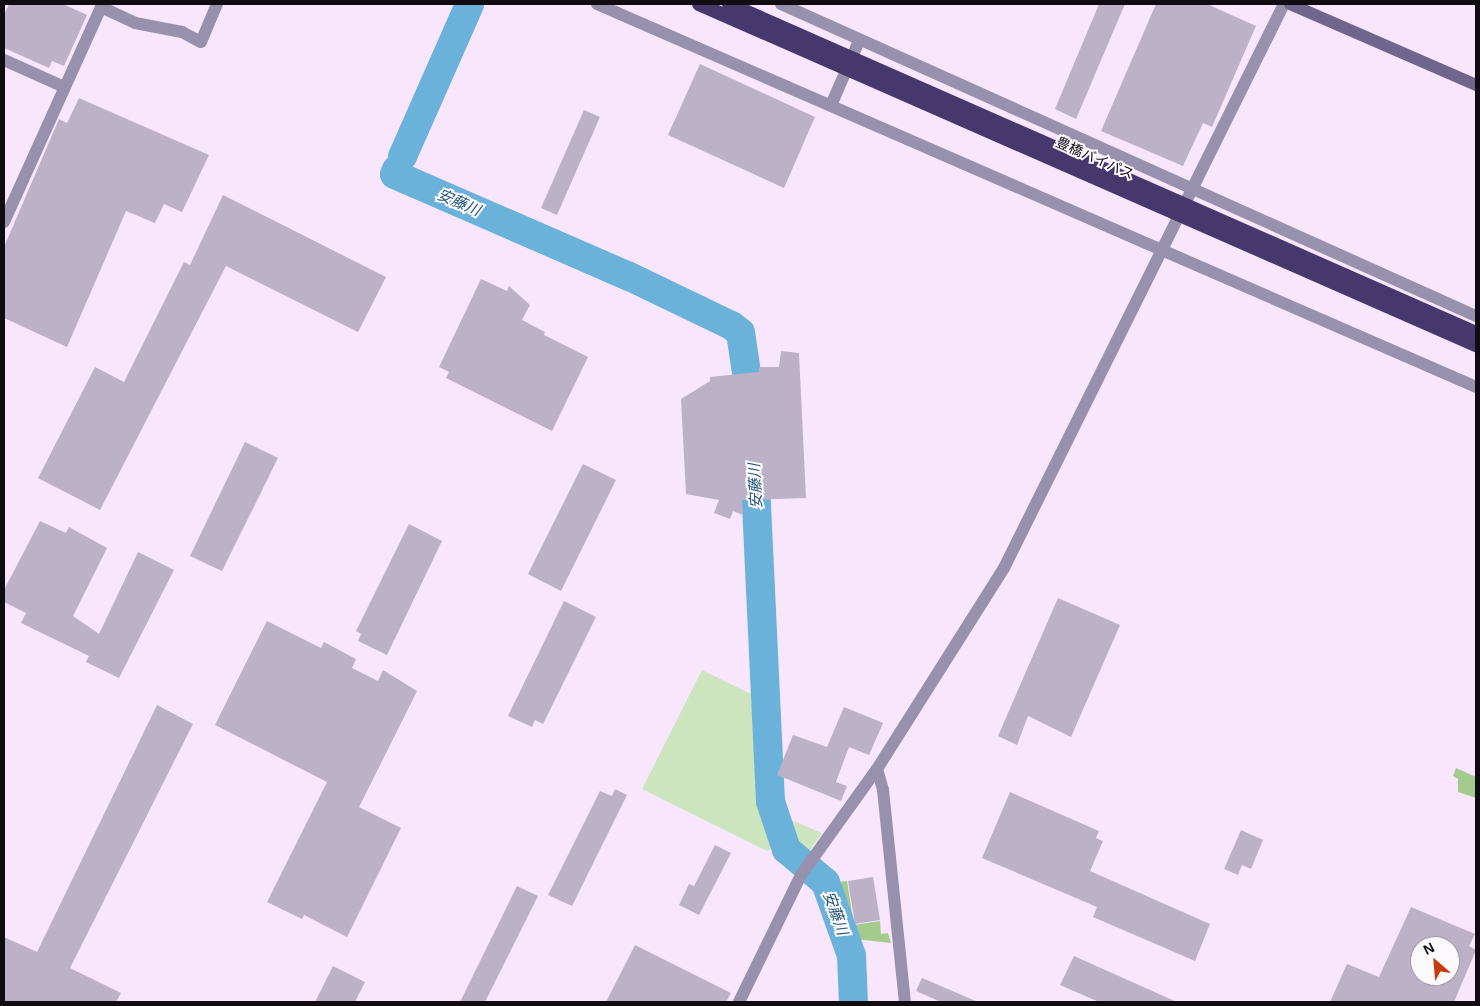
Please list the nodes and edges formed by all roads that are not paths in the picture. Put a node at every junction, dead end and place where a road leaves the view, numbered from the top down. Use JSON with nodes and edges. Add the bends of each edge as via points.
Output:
{"nodes":[{"id":1,"x":217,"y":4,"type":"edge"},
{"id":2,"x":597,"y":4,"type":"edge"},
{"id":3,"x":699,"y":4,"type":"edge"},
{"id":4,"x":729,"y":4,"type":"edge"},
{"id":5,"x":781,"y":4,"type":"edge"},
{"id":6,"x":1284,"y":4,"type":"edge"},
{"id":7,"x":1290,"y":4,"type":"edge"},
{"id":8,"x":859,"y":41,"type":"junction"},
{"id":9,"x":4,"y":60,"type":"edge"},
{"id":10,"x":1476,"y":86,"type":"edge"},
{"id":11,"x":64,"y":87,"type":"junction"},
{"id":12,"x":832,"y":104,"type":"junction"},
{"id":13,"x":1191,"y":188,"type":"junction"},
{"id":14,"x":4,"y":222,"type":"edge"},
{"id":15,"x":1162,"y":249,"type":"junction"},
{"id":16,"x":1476,"y":316,"type":"edge"},
{"id":17,"x":1476,"y":334,"type":"edge"},
{"id":18,"x":1476,"y":345,"type":"edge"},
{"id":19,"x":1476,"y":387,"type":"edge"},
{"id":20,"x":877,"y":769,"type":"junction"},
{"id":21,"x":739,"y":1002,"type":"edge"},
{"id":22,"x":904,"y":1002,"type":"edge"}],
"edges":[{"from":1,"to":11,"type":"street","via":[[201,42],[182,32],[135,23],[101,7]]},
{"from":2,"to":12,"type":"street"},
{"from":3,"to":18,"type":"highway","name":"豊橋バイパス","bridge":true},
{"from":4,"to":17,"type":"highway","name":"豊橋バイパス","bridge":true},
{"from":5,"to":8,"type":"street"},
{"from":6,"to":13,"type":"street"},
{"from":7,"to":10,"type":"main road"},
{"from":8,"to":12,"type":"street"},
{"from":8,"to":13,"type":"street"},
{"from":9,"to":11,"type":"street"},
{"from":11,"to":14,"type":"street"},
{"from":12,"to":15,"type":"street"},
{"from":13,"to":15,"type":"street"},
{"from":13,"to":16,"type":"street"},
{"from":15,"to":19,"type":"street"},
{"from":15,"to":20,"type":"street","via":[[1004,568]]},
{"from":20,"to":21,"type":"street","via":[[807,867]]},
{"from":20,"to":22,"type":"street","via":[[883,790]]}]}
